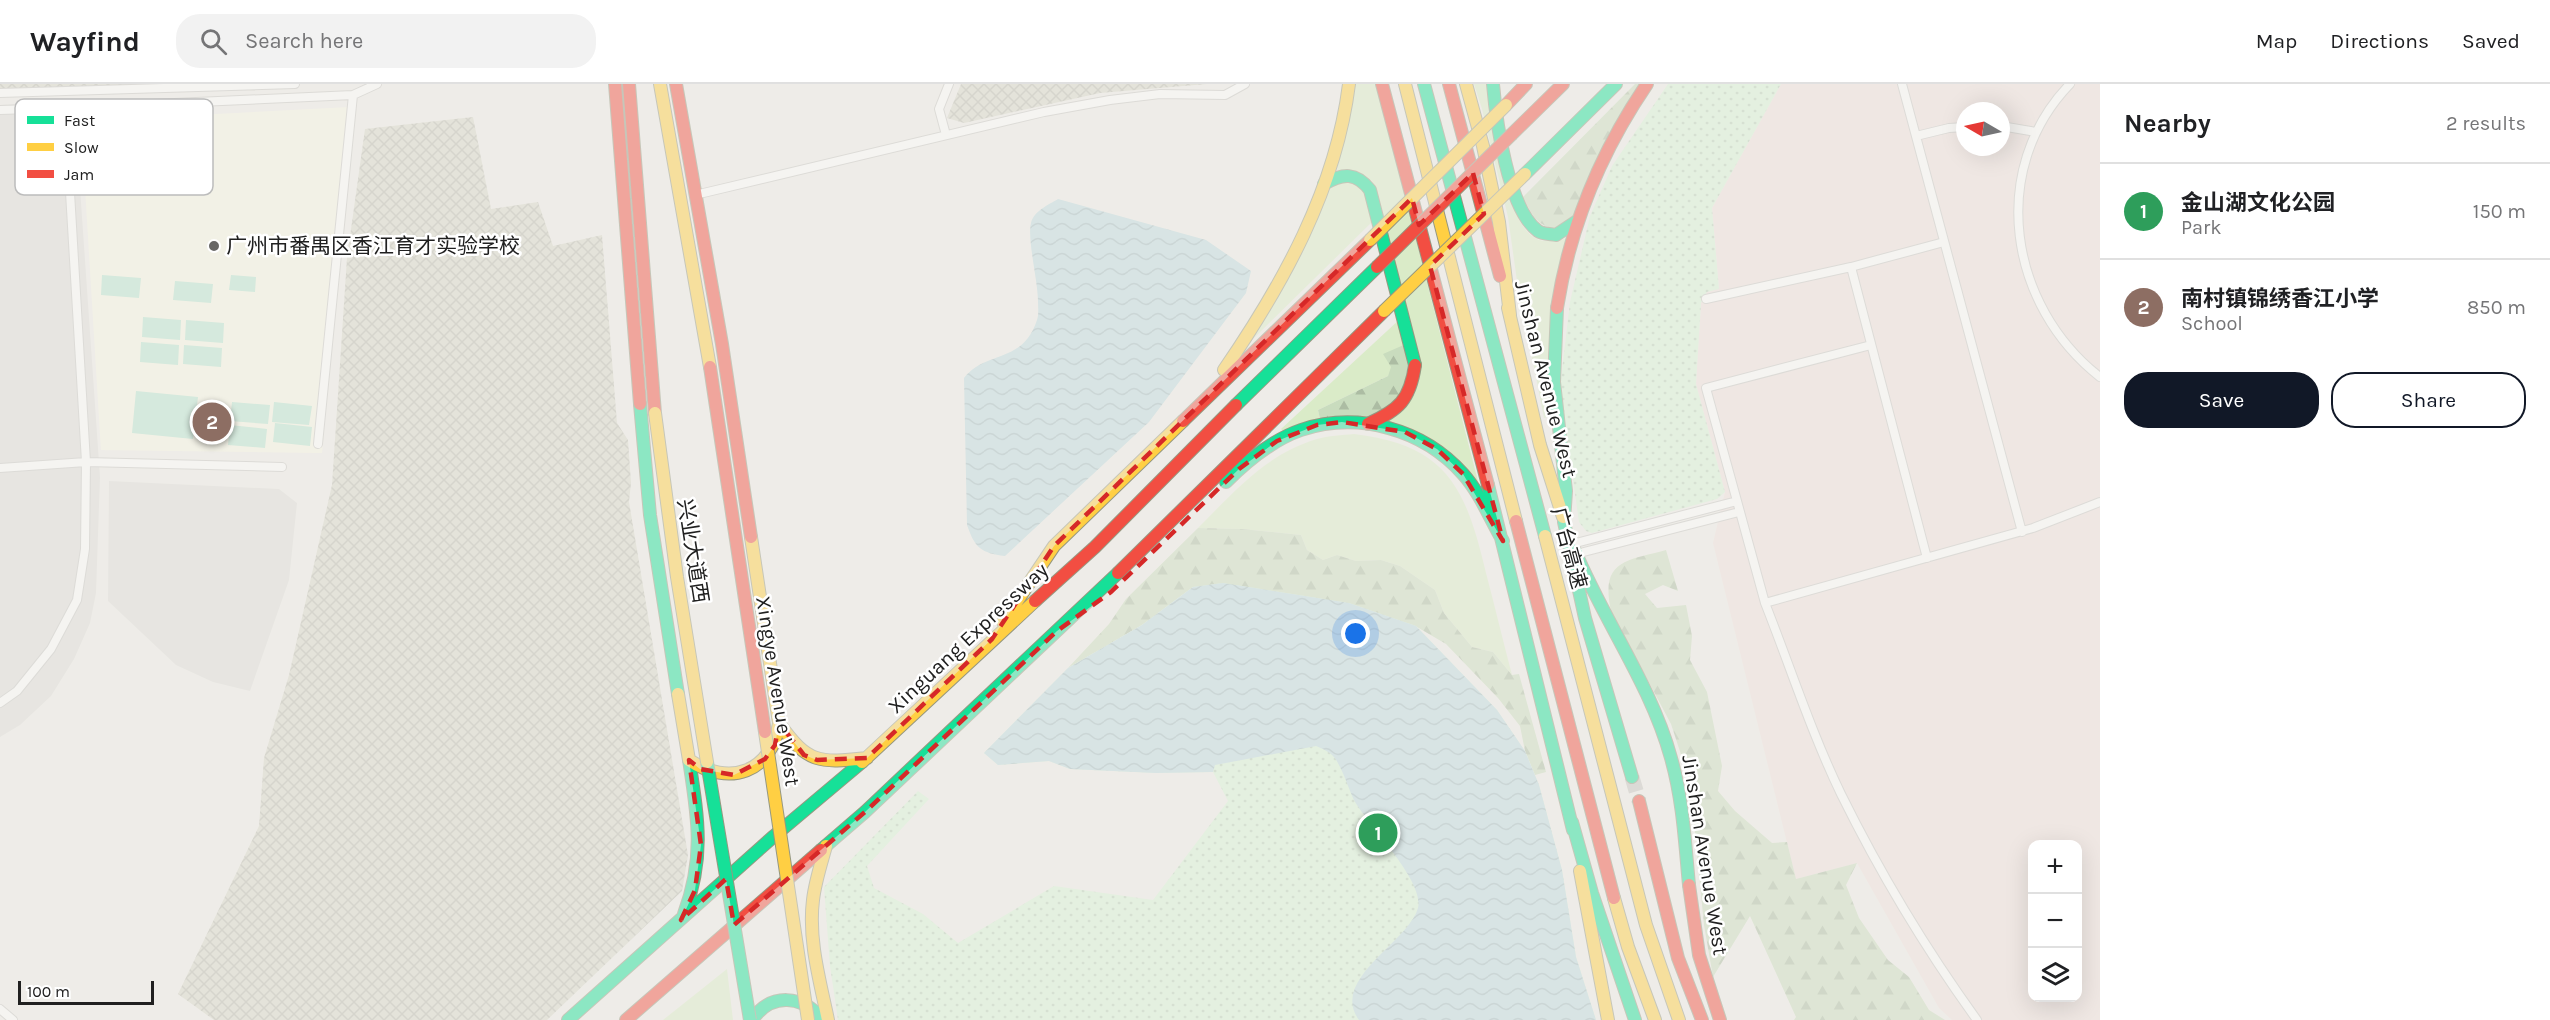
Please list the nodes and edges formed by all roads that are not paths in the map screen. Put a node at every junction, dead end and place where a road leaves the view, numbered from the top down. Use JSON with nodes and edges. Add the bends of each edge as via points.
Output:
{"nodes":[{"id":1,"x":295,"y":84,"type":"edge"},
{"id":2,"x":377,"y":84,"type":"edge"},
{"id":3,"x":615,"y":84,"type":"edge"},
{"id":4,"x":629,"y":84,"type":"edge"},
{"id":5,"x":660,"y":84,"type":"edge"},
{"id":6,"x":676,"y":84,"type":"edge"},
{"id":7,"x":949,"y":84,"type":"edge"},
{"id":8,"x":1245,"y":84,"type":"edge"},
{"id":9,"x":1349,"y":84,"type":"edge"},
{"id":10,"x":1382,"y":84,"type":"edge"},
{"id":11,"x":1405,"y":84,"type":"edge"},
{"id":12,"x":1424,"y":84,"type":"edge"},
{"id":13,"x":1449,"y":84,"type":"edge"},
{"id":14,"x":1466,"y":84,"type":"edge"},
{"id":15,"x":1493,"y":84,"type":"edge"},
{"id":16,"x":1526,"y":84,"type":"edge"},
{"id":17,"x":1563,"y":84,"type":"edge"},
{"id":18,"x":1616,"y":84,"type":"edge"},
{"id":19,"x":1647,"y":84,"type":"edge"},
{"id":20,"x":1902,"y":84,"type":"edge"},
{"id":21,"x":2070,"y":84,"type":"edge"},
{"id":22,"x":267,"y":85,"type":"edge"},
{"id":23,"x":0,"y":93,"type":"edge"},
{"id":24,"x":353,"y":95,"type":"junction"},
{"id":25,"x":213,"y":101,"type":"edge"},
{"id":26,"x":0,"y":110,"type":"edge"},
{"id":27,"x":15,"y":110,"type":"edge"},
{"id":28,"x":1956,"y":128,"type":"edge"},
{"id":29,"x":2010,"y":128,"type":"edge"},
{"id":30,"x":2036,"y":132,"type":"junction"},
{"id":31,"x":946,"y":135,"type":"junction"},
{"id":32,"x":1916,"y":136,"type":"junction"},
{"id":33,"x":1324,"y":184,"type":"junction"},
{"id":34,"x":70,"y":195,"type":"edge"},
{"id":35,"x":695,"y":195,"type":"junction"},
{"id":36,"x":1577,"y":221,"type":"junction"},
{"id":37,"x":1944,"y":242,"type":"junction"},
{"id":38,"x":1851,"y":267,"type":"junction"},
{"id":39,"x":1706,"y":300,"type":"dead end"},
{"id":40,"x":1510,"y":315,"type":"junction"},
{"id":41,"x":1871,"y":345,"type":"junction"},
{"id":42,"x":2100,"y":376,"type":"edge"},
{"id":43,"x":1202,"y":400,"type":"junction"},
{"id":44,"x":1368,"y":424,"type":"junction"},
{"id":45,"x":318,"y":444,"type":"dead end"},
{"id":46,"x":86,"y":462,"type":"junction"},
{"id":47,"x":282,"y":467,"type":"dead end"},
{"id":48,"x":0,"y":468,"type":"edge"},
{"id":49,"x":1737,"y":501,"type":"junction"},
{"id":50,"x":2100,"y":502,"type":"edge"},
{"id":51,"x":1739,"y":512,"type":"junction"},
{"id":52,"x":1563,"y":518,"type":"junction"},
{"id":53,"x":2022,"y":532,"type":"junction"},
{"id":54,"x":1503,"y":541,"type":"junction"},
{"id":55,"x":1574,"y":549,"type":"junction"},
{"id":56,"x":1927,"y":558,"type":"junction"},
{"id":57,"x":1765,"y":603,"type":"junction"},
{"id":58,"x":1057,"y":630,"type":"junction"},
{"id":59,"x":992,"y":639,"type":"junction"},
{"id":60,"x":0,"y":703,"type":"edge"},
{"id":61,"x":779,"y":723,"type":"junction"},
{"id":62,"x":867,"y":758,"type":"junction"},
{"id":63,"x":689,"y":760,"type":"junction"},
{"id":64,"x":1632,"y":777,"type":"tunnel mouth"},
{"id":65,"x":1639,"y":801,"type":"tunnel mouth"},
{"id":66,"x":1572,"y":822,"type":"junction"},
{"id":67,"x":826,"y":846,"type":"junction"},
{"id":68,"x":681,"y":920,"type":"junction"},
{"id":69,"x":0,"y":1009,"type":"edge"},
{"id":70,"x":13,"y":1020,"type":"edge"},
{"id":71,"x":568,"y":1020,"type":"edge"},
{"id":72,"x":626,"y":1020,"type":"edge"},
{"id":73,"x":751,"y":1020,"type":"edge"},
{"id":74,"x":808,"y":1020,"type":"edge"},
{"id":75,"x":823,"y":1020,"type":"edge"},
{"id":76,"x":828,"y":1020,"type":"edge"},
{"id":77,"x":1608,"y":1020,"type":"edge"},
{"id":78,"x":1635,"y":1020,"type":"edge"},
{"id":79,"x":1655,"y":1020,"type":"edge"},
{"id":80,"x":1679,"y":1020,"type":"edge"},
{"id":81,"x":1702,"y":1020,"type":"edge"},
{"id":82,"x":1720,"y":1020,"type":"edge"},
{"id":83,"x":1977,"y":1020,"type":"edge"}],
"edges":[{"from":1,"to":22,"type":"street"},
{"from":2,"to":24,"type":"street"},
{"from":3,"to":63,"type":"main road","via":[[650,515]]},
{"from":4,"to":73,"type":"main road","name":"兴业大道西","bridge":true,"via":[[655,413],[677,578]]},
{"from":5,"to":74,"type":"main road","name":"Xingye Avenue West","bridge":true,"via":[[700,301]]},
{"from":6,"to":35,"type":"main road"},
{"from":7,"to":31,"type":"street","via":[[939,109]]},
{"from":8,"to":31,"type":"street","via":[[1225,95],[1160,94],[1110,100]]},
{"from":9,"to":33,"type":"main road","via":[[1341,129]]},
{"from":10,"to":54,"type":"main road"},
{"from":11,"to":79,"type":"main road","name":"广台高速","via":[[1588,802],[1628,947]]},
{"from":12,"to":80,"type":"main road","name":"广台高速","via":[[1646,925]]},
{"from":13,"to":40,"type":"main road","name":"Jinshan Avenue West"},
{"from":14,"to":40,"type":"main road","via":[[1499,222]]},
{"from":15,"to":36,"type":"main road","via":[[1503,154],[1525,217],[1533,228],[1552,235],[1571,228]]},
{"from":16,"to":43,"type":"main road","bridge":true},
{"from":17,"to":59,"type":"main road","name":"Xinguang Expressway","bridge":true,"via":[[1196,443],[1095,548]]},
{"from":18,"to":58,"type":"main road","bridge":true},
{"from":19,"to":36,"type":"main road","via":[[1594,172]]},
{"from":20,"to":32,"type":"street"},
{"from":21,"to":30,"type":"street"},
{"from":22,"to":23,"type":"street"},
{"from":24,"to":25,"type":"street"},
{"from":24,"to":45,"type":"street"},
{"from":26,"to":27,"type":"street"},
{"from":28,"to":32,"type":"street"},
{"from":29,"to":30,"type":"street"},
{"from":30,"to":42,"type":"street","via":[[2025,164],[2018,207],[2027,275],[2046,316]]},
{"from":31,"to":35,"type":"street"},
{"from":32,"to":37,"type":"street"},
{"from":33,"to":43,"type":"main road","via":[[1261,314]]},
{"from":33,"to":44,"type":"main road","via":[[1343,174],[1353,175],[1370,190],[1415,365],[1406,400],[1393,413]]},
{"from":34,"to":46,"type":"street"},
{"from":35,"to":61,"type":"main road","via":[[722,344]]},
{"from":36,"to":52,"type":"main road","via":[[1562,281],[1554,344],[1555,404],[1567,494]]},
{"from":37,"to":38,"type":"street"},
{"from":37,"to":53,"type":"street"},
{"from":38,"to":39,"type":"street"},
{"from":38,"to":41,"type":"street"},
{"from":40,"to":52,"type":"main road","name":"Jinshan Avenue West","via":[[1540,445]]},
{"from":41,"to":49,"type":"street","via":[[1706,388]]},
{"from":41,"to":56,"type":"street"},
{"from":43,"to":59,"type":"main road","via":[[1054,546]]},
{"from":44,"to":54,"type":"main road","via":[[1405,432],[1437,449],[1463,474]]},
{"from":44,"to":58,"type":"main road","via":[[1317,425],[1276,441],[1239,469],[1111,592]]},
{"from":46,"to":47,"type":"street"},
{"from":46,"to":48,"type":"street"},
{"from":46,"to":60,"type":"street","via":[[85,549],[77,600],[51,649],[17,691]]},
{"from":49,"to":51,"type":"street"},
{"from":49,"to":55,"type":"street"},
{"from":50,"to":53,"type":"street"},
{"from":51,"to":55,"type":"street"},
{"from":51,"to":57,"type":"street"},
{"from":52,"to":55,"type":"main road","name":"Jinshan Avenue West"},
{"from":52,"to":64,"type":"main road","via":[[1590,632]]},
{"from":53,"to":56,"type":"street"},
{"from":54,"to":66,"type":"main road"},
{"from":55,"to":82,"type":"main road","name":"Jinshan Avenue West","via":[[1599,609],[1652,706],[1668,750],[1682,815],[1698,949]]},
{"from":56,"to":57,"type":"street"},
{"from":57,"to":83,"type":"street","via":[[1840,792],[1887,883],[1931,956]]},
{"from":58,"to":67,"type":"main road"},
{"from":59,"to":62,"type":"main road","name":"Xinguang Expressway"},
{"from":61,"to":62,"type":"main road","via":[[804,755],[816,760]]},
{"from":61,"to":63,"type":"main road","via":[[775,745],[765,759],[734,775],[717,775]]},
{"from":62,"to":68,"type":"main road","name":"Xinguang Expressway"},
{"from":63,"to":68,"type":"main road","via":[[701,845],[694,890]]},
{"from":65,"to":81,"type":"main road","via":[[1678,958]]},
{"from":66,"to":77,"type":"main road"},
{"from":66,"to":78,"type":"main road"},
{"from":67,"to":72,"type":"main road"},
{"from":67,"to":76,"type":"main road","via":[[814,886],[812,912]]},
{"from":68,"to":71,"type":"main road","name":"Xinguang Expressway"},
{"from":69,"to":70,"type":"street"},
{"from":73,"to":75,"type":"main road","via":[[773,1001],[794,1000],[811,1006]]}]}
